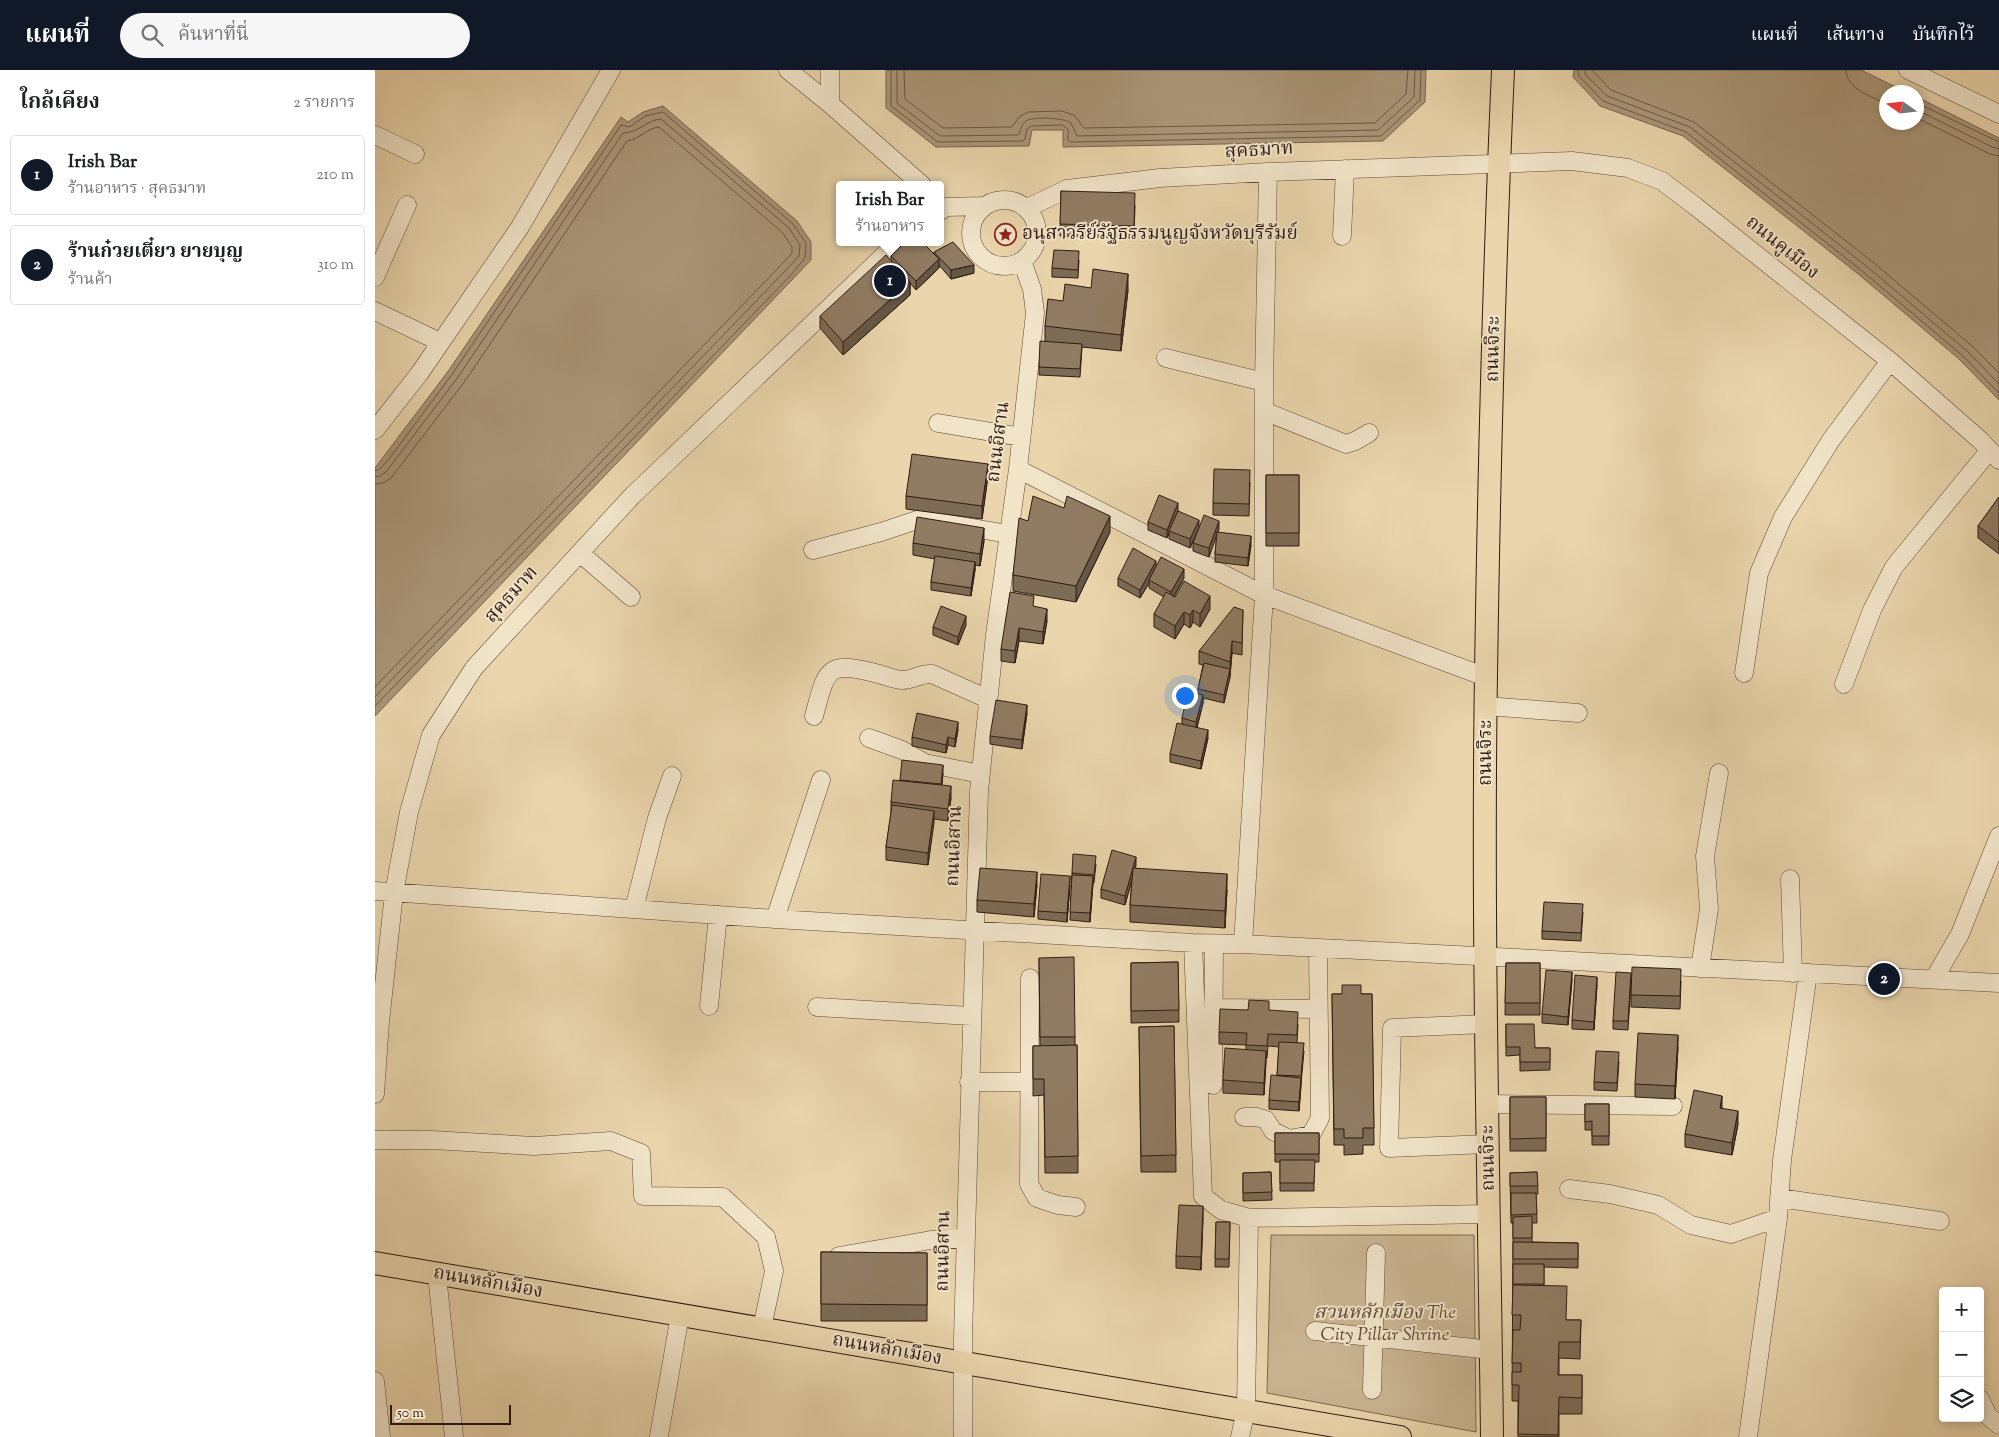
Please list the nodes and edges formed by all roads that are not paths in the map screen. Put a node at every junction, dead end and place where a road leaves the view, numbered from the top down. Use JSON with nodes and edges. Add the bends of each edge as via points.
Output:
{"nodes":[{"id":1,"x":611,"y":70,"type":"edge"},
{"id":2,"x":788,"y":70,"type":"edge"},
{"id":3,"x":830,"y":70,"type":"edge"},
{"id":4,"x":1503,"y":70,"type":"edge"},
{"id":5,"x":1907,"y":70,"type":"edge"},
{"id":6,"x":830,"y":104,"type":"junction"},
{"id":7,"x":1999,"y":114,"type":"edge"},
{"id":8,"x":375,"y":135,"type":"edge"},
{"id":9,"x":415,"y":154,"type":"dead end"},
{"id":10,"x":1498,"y":165,"type":"junction"},
{"id":11,"x":1345,"y":169,"type":"junction"},
{"id":12,"x":1268,"y":172,"type":"junction"},
{"id":13,"x":917,"y":181,"type":"edge"},
{"id":14,"x":407,"y":205,"type":"dead end"},
{"id":15,"x":944,"y":206,"type":"edge"},
{"id":16,"x":985,"y":206,"type":"junction"},
{"id":17,"x":1027,"y":208,"type":"junction"},
{"id":18,"x":1343,"y":236,"type":"dead end"},
{"id":19,"x":894,"y":246,"type":"edge"},
{"id":20,"x":1022,"y":261,"type":"junction"},
{"id":21,"x":375,"y":277,"type":"edge"},
{"id":22,"x":375,"y":311,"type":"edge"},
{"id":23,"x":440,"y":342,"type":"junction"},
{"id":24,"x":1166,"y":358,"type":"dead end"},
{"id":25,"x":1889,"y":361,"type":"junction"},
{"id":26,"x":1264,"y":382,"type":"junction"},
{"id":27,"x":1264,"y":411,"type":"junction"},
{"id":28,"x":937,"y":423,"type":"dead end"},
{"id":29,"x":375,"y":430,"type":"edge"},
{"id":30,"x":1369,"y":433,"type":"dead end"},
{"id":31,"x":1021,"y":437,"type":"junction"},
{"id":32,"x":1994,"y":455,"type":"edge"},
{"id":33,"x":1018,"y":469,"type":"junction"},
{"id":34,"x":1008,"y":534,"type":"junction"},
{"id":35,"x":813,"y":550,"type":"dead end"},
{"id":36,"x":580,"y":552,"type":"junction"},
{"id":37,"x":1264,"y":595,"type":"junction"},
{"id":38,"x":631,"y":597,"type":"dead end"},
{"id":39,"x":1744,"y":673,"type":"dead end"},
{"id":40,"x":1486,"y":677,"type":"junction"},
{"id":41,"x":1844,"y":684,"type":"dead end"},
{"id":42,"x":988,"y":699,"type":"junction"},
{"id":43,"x":1486,"y":706,"type":"junction"},
{"id":44,"x":1578,"y":713,"type":"dead end"},
{"id":45,"x":814,"y":716,"type":"dead end"},
{"id":46,"x":869,"y":738,"type":"dead end"},
{"id":47,"x":1719,"y":773,"type":"dead end"},
{"id":48,"x":980,"y":774,"type":"junction"},
{"id":49,"x":673,"y":776,"type":"dead end"},
{"id":50,"x":821,"y":780,"type":"dead end"},
{"id":51,"x":1999,"y":836,"type":"edge"},
{"id":52,"x":1790,"y":879,"type":"dead end"},
{"id":53,"x":375,"y":891,"type":"edge"},
{"id":54,"x":394,"y":893,"type":"junction"},
{"id":55,"x":634,"y":909,"type":"junction"},
{"id":56,"x":718,"y":915,"type":"junction"},
{"id":57,"x":775,"y":919,"type":"junction"},
{"id":58,"x":973,"y":930,"type":"junction"},
{"id":59,"x":1193,"y":944,"type":"junction"},
{"id":60,"x":1214,"y":944,"type":"junction"},
{"id":61,"x":1243,"y":944,"type":"junction"},
{"id":62,"x":1317,"y":949,"type":"junction"},
{"id":63,"x":1486,"y":957,"type":"junction"},
{"id":64,"x":1700,"y":968,"type":"junction"},
{"id":65,"x":1800,"y":973,"type":"junction"},
{"id":66,"x":1029,"y":978,"type":"dead end"},
{"id":67,"x":1934,"y":980,"type":"junction"},
{"id":68,"x":1999,"y":983,"type":"edge"},
{"id":69,"x":709,"y":1006,"type":"dead end"},
{"id":70,"x":817,"y":1007,"type":"dead end"},
{"id":71,"x":1214,"y":1008,"type":"junction"},
{"id":72,"x":1318,"y":1009,"type":"junction"},
{"id":73,"x":971,"y":1016,"type":"junction"},
{"id":74,"x":378,"y":1023,"type":"edge"},
{"id":75,"x":1487,"y":1024,"type":"junction"},
{"id":76,"x":969,"y":1082,"type":"junction"},
{"id":77,"x":1029,"y":1082,"type":"junction"},
{"id":78,"x":1213,"y":1085,"type":"dead end"},
{"id":79,"x":375,"y":1094,"type":"edge"},
{"id":80,"x":1488,"y":1104,"type":"junction"},
{"id":81,"x":1673,"y":1106,"type":"dead end"},
{"id":82,"x":1244,"y":1117,"type":"dead end"},
{"id":83,"x":375,"y":1140,"type":"edge"},
{"id":84,"x":1488,"y":1144,"type":"junction"},
{"id":85,"x":1569,"y":1189,"type":"dead end"},
{"id":86,"x":1779,"y":1198,"type":"junction"},
{"id":87,"x":1076,"y":1207,"type":"dead end"},
{"id":88,"x":1490,"y":1214,"type":"junction"},
{"id":89,"x":1249,"y":1218,"type":"junction"},
{"id":90,"x":1777,"y":1218,"type":"junction"},
{"id":91,"x":1940,"y":1221,"type":"dead end"},
{"id":92,"x":966,"y":1238,"type":"junction"},
{"id":93,"x":1376,"y":1253,"type":"dead end"},
{"id":94,"x":839,"y":1256,"type":"edge"},
{"id":95,"x":375,"y":1263,"type":"edge"},
{"id":96,"x":437,"y":1275,"type":"junction"},
{"id":97,"x":680,"y":1315,"type":"junction"},
{"id":98,"x":762,"y":1328,"type":"junction"},
{"id":99,"x":1315,"y":1331,"type":"dead end"},
{"id":100,"x":1375,"y":1337,"type":"junction"},
{"id":101,"x":1491,"y":1350,"type":"junction"},
{"id":102,"x":963,"y":1362,"type":"junction"},
{"id":103,"x":375,"y":1381,"type":"edge"},
{"id":104,"x":1372,"y":1390,"type":"dead end"},
{"id":105,"x":1984,"y":1408,"type":"edge"},
{"id":106,"x":1246,"y":1410,"type":"junction"},
{"id":107,"x":1999,"y":1426,"type":"edge"},
{"id":108,"x":659,"y":1436,"type":"edge"},
{"id":109,"x":381,"y":1437,"type":"edge"},
{"id":110,"x":454,"y":1437,"type":"edge"},
{"id":111,"x":963,"y":1437,"type":"edge"},
{"id":112,"x":1240,"y":1437,"type":"edge"},
{"id":113,"x":1400,"y":1437,"type":"edge"},
{"id":114,"x":1493,"y":1437,"type":"edge"},
{"id":115,"x":1748,"y":1437,"type":"edge"}],
"edges":[{"from":1,"to":23,"type":"street","via":[[520,227]]},
{"from":2,"to":6,"type":"street"},
{"from":3,"to":6,"type":"street"},
{"from":4,"to":10,"type":"main road","name":"ถนนจิระ"},
{"from":5,"to":7,"type":"street"},
{"from":6,"to":13,"type":"street"},
{"from":8,"to":9,"type":"street"},
{"from":10,"to":11,"type":"street","name":"สุคธมาท"},
{"from":10,"to":25,"type":"street","name":"ถนนคูเมือง","via":[[1572,161],[1628,168],[1662,181]]},
{"from":10,"to":40,"type":"main road","name":"ถนนจิระ"},
{"from":11,"to":12,"type":"street","name":"สุคธมาท"},
{"from":11,"to":18,"type":"street"},
{"from":12,"to":17,"type":"street","name":"สุคธมาท","via":[[1160,178],[1067,189]]},
{"from":12,"to":26,"type":"street"},
{"from":14,"to":21,"type":"street"},
{"from":15,"to":16,"type":"street"},
{"from":16,"to":17,"type":"street","via":[[1007,199]]},
{"from":16,"to":20,"type":"street","via":[[972,223],[973,245],[978,254],[996,266],[1007,267]]},
{"from":17,"to":20,"type":"street","via":[[1036,222],[1037,239],[1033,250]]},
{"from":19,"to":36,"type":"street","name":"สุคธมาท","via":[[631,496]]},
{"from":20,"to":31,"type":"street","name":"ถนนอิสาน","via":[[1032,289],[1035,313]]},
{"from":22,"to":23,"type":"street"},
{"from":23,"to":29,"type":"street"},
{"from":24,"to":26,"type":"street"},
{"from":25,"to":32,"type":"street","name":"ถนนคูเมือง"},
{"from":25,"to":39,"type":"street","via":[[1831,440],[1783,517],[1759,573]]},
{"from":26,"to":27,"type":"street"},
{"from":27,"to":30,"type":"street","via":[[1346,444]]},
{"from":27,"to":37,"type":"street"},
{"from":28,"to":31,"type":"street"},
{"from":31,"to":33,"type":"street","name":"ถนนอิสาน"},
{"from":32,"to":41,"type":"street","via":[[1894,567],[1871,610]]},
{"from":33,"to":34,"type":"street","name":"ถนนอิสาน"},
{"from":33,"to":37,"type":"street"},
{"from":34,"to":35,"type":"street","via":[[921,519]]},
{"from":34,"to":42,"type":"street","name":"ถนนอิสาน"},
{"from":36,"to":38,"type":"street"},
{"from":36,"to":54,"type":"street","name":"สุคธมาท","via":[[474,668],[431,735],[409,812]]},
{"from":37,"to":40,"type":"street"},
{"from":37,"to":61,"type":"street"},
{"from":40,"to":43,"type":"main road","name":"ถนนจิระ"},
{"from":42,"to":45,"type":"street","via":[[932,674],[901,680],[842,668],[830,671],[824,678]]},
{"from":42,"to":48,"type":"street","name":"ถนนอิสาน"},
{"from":43,"to":44,"type":"street"},
{"from":43,"to":63,"type":"main road","name":"ถนนจิระ"},
{"from":46,"to":48,"type":"street","via":[[925,763]]},
{"from":47,"to":64,"type":"street","via":[[1705,856],[1709,909]]},
{"from":48,"to":58,"type":"street","name":"ถนนอิสาน"},
{"from":49,"to":55,"type":"street","via":[[657,818]]},
{"from":50,"to":57,"type":"street"},
{"from":51,"to":67,"type":"street","via":[[1960,934]]},
{"from":52,"to":65,"type":"street"},
{"from":53,"to":54,"type":"street"},
{"from":54,"to":55,"type":"street"},
{"from":54,"to":74,"type":"street","name":"สุคธมาท"},
{"from":55,"to":56,"type":"street"},
{"from":56,"to":57,"type":"street"},
{"from":56,"to":69,"type":"street"},
{"from":57,"to":58,"type":"street"},
{"from":58,"to":59,"type":"street"},
{"from":58,"to":73,"type":"street","name":"ถนนอิสาน"},
{"from":59,"to":60,"type":"street"},
{"from":59,"to":89,"type":"street","via":[[1203,1196],[1221,1210]]},
{"from":60,"to":61,"type":"street"},
{"from":60,"to":71,"type":"street"},
{"from":61,"to":62,"type":"street"},
{"from":62,"to":63,"type":"street"},
{"from":62,"to":72,"type":"street"},
{"from":63,"to":64,"type":"street"},
{"from":63,"to":75,"type":"main road","name":"ถนนจิระ"},
{"from":64,"to":65,"type":"street"},
{"from":65,"to":67,"type":"street"},
{"from":65,"to":86,"type":"street"},
{"from":66,"to":77,"type":"street"},
{"from":67,"to":68,"type":"street"},
{"from":70,"to":73,"type":"street"},
{"from":71,"to":72,"type":"street"},
{"from":71,"to":78,"type":"street"},
{"from":72,"to":82,"type":"street","via":[[1320,1118],[1311,1135],[1289,1138],[1273,1130],[1266,1120]]},
{"from":73,"to":76,"type":"street","name":"ถนนอิสาน"},
{"from":74,"to":79,"type":"street","name":"สุคธมาท"},
{"from":75,"to":80,"type":"main road","name":"ถนนจิระ"},
{"from":75,"to":84,"type":"street","via":[[1392,1028],[1389,1148]]},
{"from":76,"to":77,"type":"street"},
{"from":76,"to":92,"type":"street","name":"ถนนอิสาน"},
{"from":77,"to":87,"type":"street","via":[[1029,1184],[1037,1198]]},
{"from":80,"to":81,"type":"street"},
{"from":80,"to":84,"type":"main road","name":"ถนนจิระ"},
{"from":83,"to":98,"type":"street","via":[[534,1146],[611,1141],[641,1153],[643,1196],[723,1197],[766,1237],[774,1271]]},
{"from":84,"to":88,"type":"main road","name":"ถนนจิระ"},
{"from":85,"to":90,"type":"street","via":[[1658,1205],[1691,1225],[1731,1234]]},
{"from":86,"to":90,"type":"street"},
{"from":86,"to":91,"type":"street"},
{"from":88,"to":89,"type":"street"},
{"from":88,"to":101,"type":"main road","name":"ถนนจิระ"},
{"from":89,"to":106,"type":"street"},
{"from":90,"to":115,"type":"street"},
{"from":92,"to":94,"type":"street","via":[[931,1240]]},
{"from":92,"to":102,"type":"street","name":"ถนนอิสาน"},
{"from":93,"to":100,"type":"street"},
{"from":95,"to":96,"type":"main road","name":"ถนนหลักเมือง"},
{"from":96,"to":97,"type":"main road","name":"ถนนหลักเมือง"},
{"from":96,"to":110,"type":"street"},
{"from":97,"to":98,"type":"main road","name":"ถนนหลักเมือง"},
{"from":97,"to":108,"type":"street"},
{"from":98,"to":102,"type":"main road","name":"ถนนหลักเมือง"},
{"from":99,"to":100,"type":"street"},
{"from":100,"to":101,"type":"street"},
{"from":100,"to":104,"type":"street"},
{"from":101,"to":114,"type":"main road","name":"ถนนจิระ"},
{"from":102,"to":106,"type":"main road","name":"ถนนหลักเมือง"},
{"from":102,"to":111,"type":"street","name":"ถนนอิสาน"},
{"from":103,"to":109,"type":"street"},
{"from":105,"to":107,"type":"street"},
{"from":106,"to":112,"type":"street"},
{"from":106,"to":113,"type":"main road","name":"ถนนหลักเมือง"}]}
